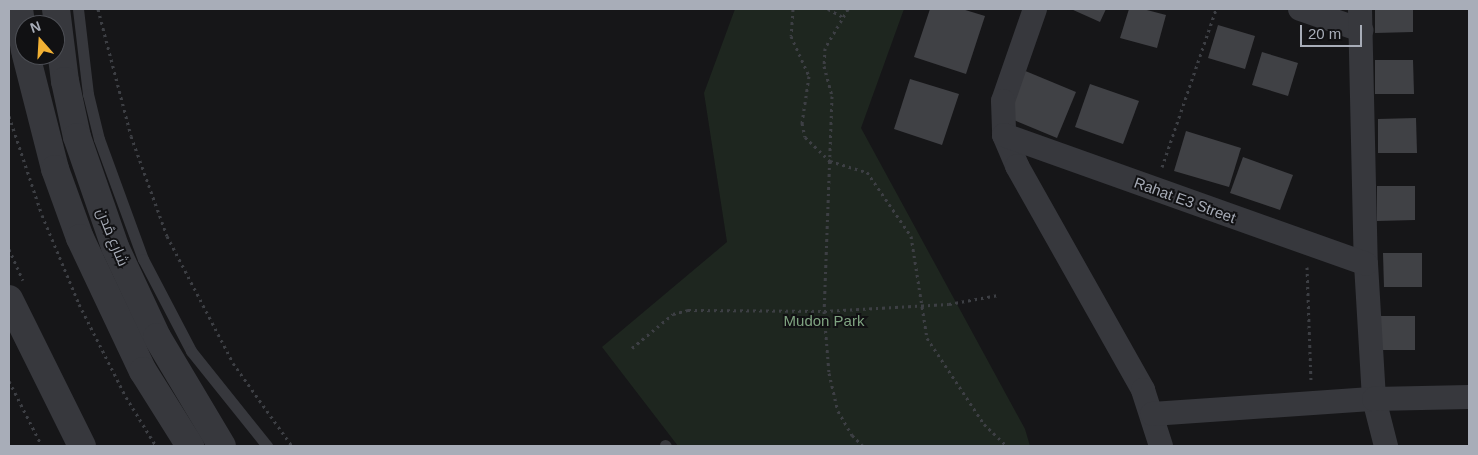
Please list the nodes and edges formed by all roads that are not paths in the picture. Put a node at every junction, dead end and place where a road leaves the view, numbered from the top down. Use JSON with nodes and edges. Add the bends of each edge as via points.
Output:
{"nodes":[{"id":1,"x":56,"y":9,"type":"edge"},
{"id":2,"x":78,"y":9,"type":"edge"},
{"id":3,"x":1035,"y":9,"type":"edge"},
{"id":4,"x":1300,"y":9,"type":"edge"},
{"id":5,"x":1360,"y":20,"type":"edge"},
{"id":6,"x":28,"y":65,"type":"edge"},
{"id":7,"x":1004,"y":135,"type":"junction"},
{"id":8,"x":1366,"y":264,"type":"junction"},
{"id":9,"x":9,"y":299,"type":"edge"},
{"id":10,"x":1469,"y":398,"type":"edge"},
{"id":11,"x":1374,"y":399,"type":"junction"},
{"id":12,"x":1152,"y":414,"type":"junction"},
{"id":13,"x":82,"y":446,"type":"edge"},
{"id":14,"x":190,"y":446,"type":"edge"},
{"id":15,"x":222,"y":446,"type":"edge"},
{"id":16,"x":267,"y":446,"type":"edge"},
{"id":17,"x":1161,"y":446,"type":"edge"},
{"id":18,"x":1386,"y":446,"type":"edge"}],
"edges":[{"from":1,"to":15,"type":"street","name":"شارع مُدن","via":[[64,81],[77,137],[115,247],[157,338]]},
{"from":2,"to":16,"type":"lane","via":[[88,94],[99,139],[143,259],[191,351]]},
{"from":3,"to":7,"type":"street","via":[[1002,101]]},
{"from":4,"to":5,"type":"street"},
{"from":5,"to":8,"type":"street"},
{"from":6,"to":14,"type":"street","name":"شارع مُدن","via":[[50,152],[80,238],[143,371]]},
{"from":7,"to":8,"type":"street","name":"Rahat E3 Street"},
{"from":7,"to":12,"type":"street","via":[[1017,166],[1131,368]]},
{"from":8,"to":11,"type":"street"},
{"from":9,"to":13,"type":"street"},
{"from":10,"to":11,"type":"street"},
{"from":11,"to":12,"type":"street"},
{"from":11,"to":18,"type":"street"},
{"from":12,"to":17,"type":"street"}]}
